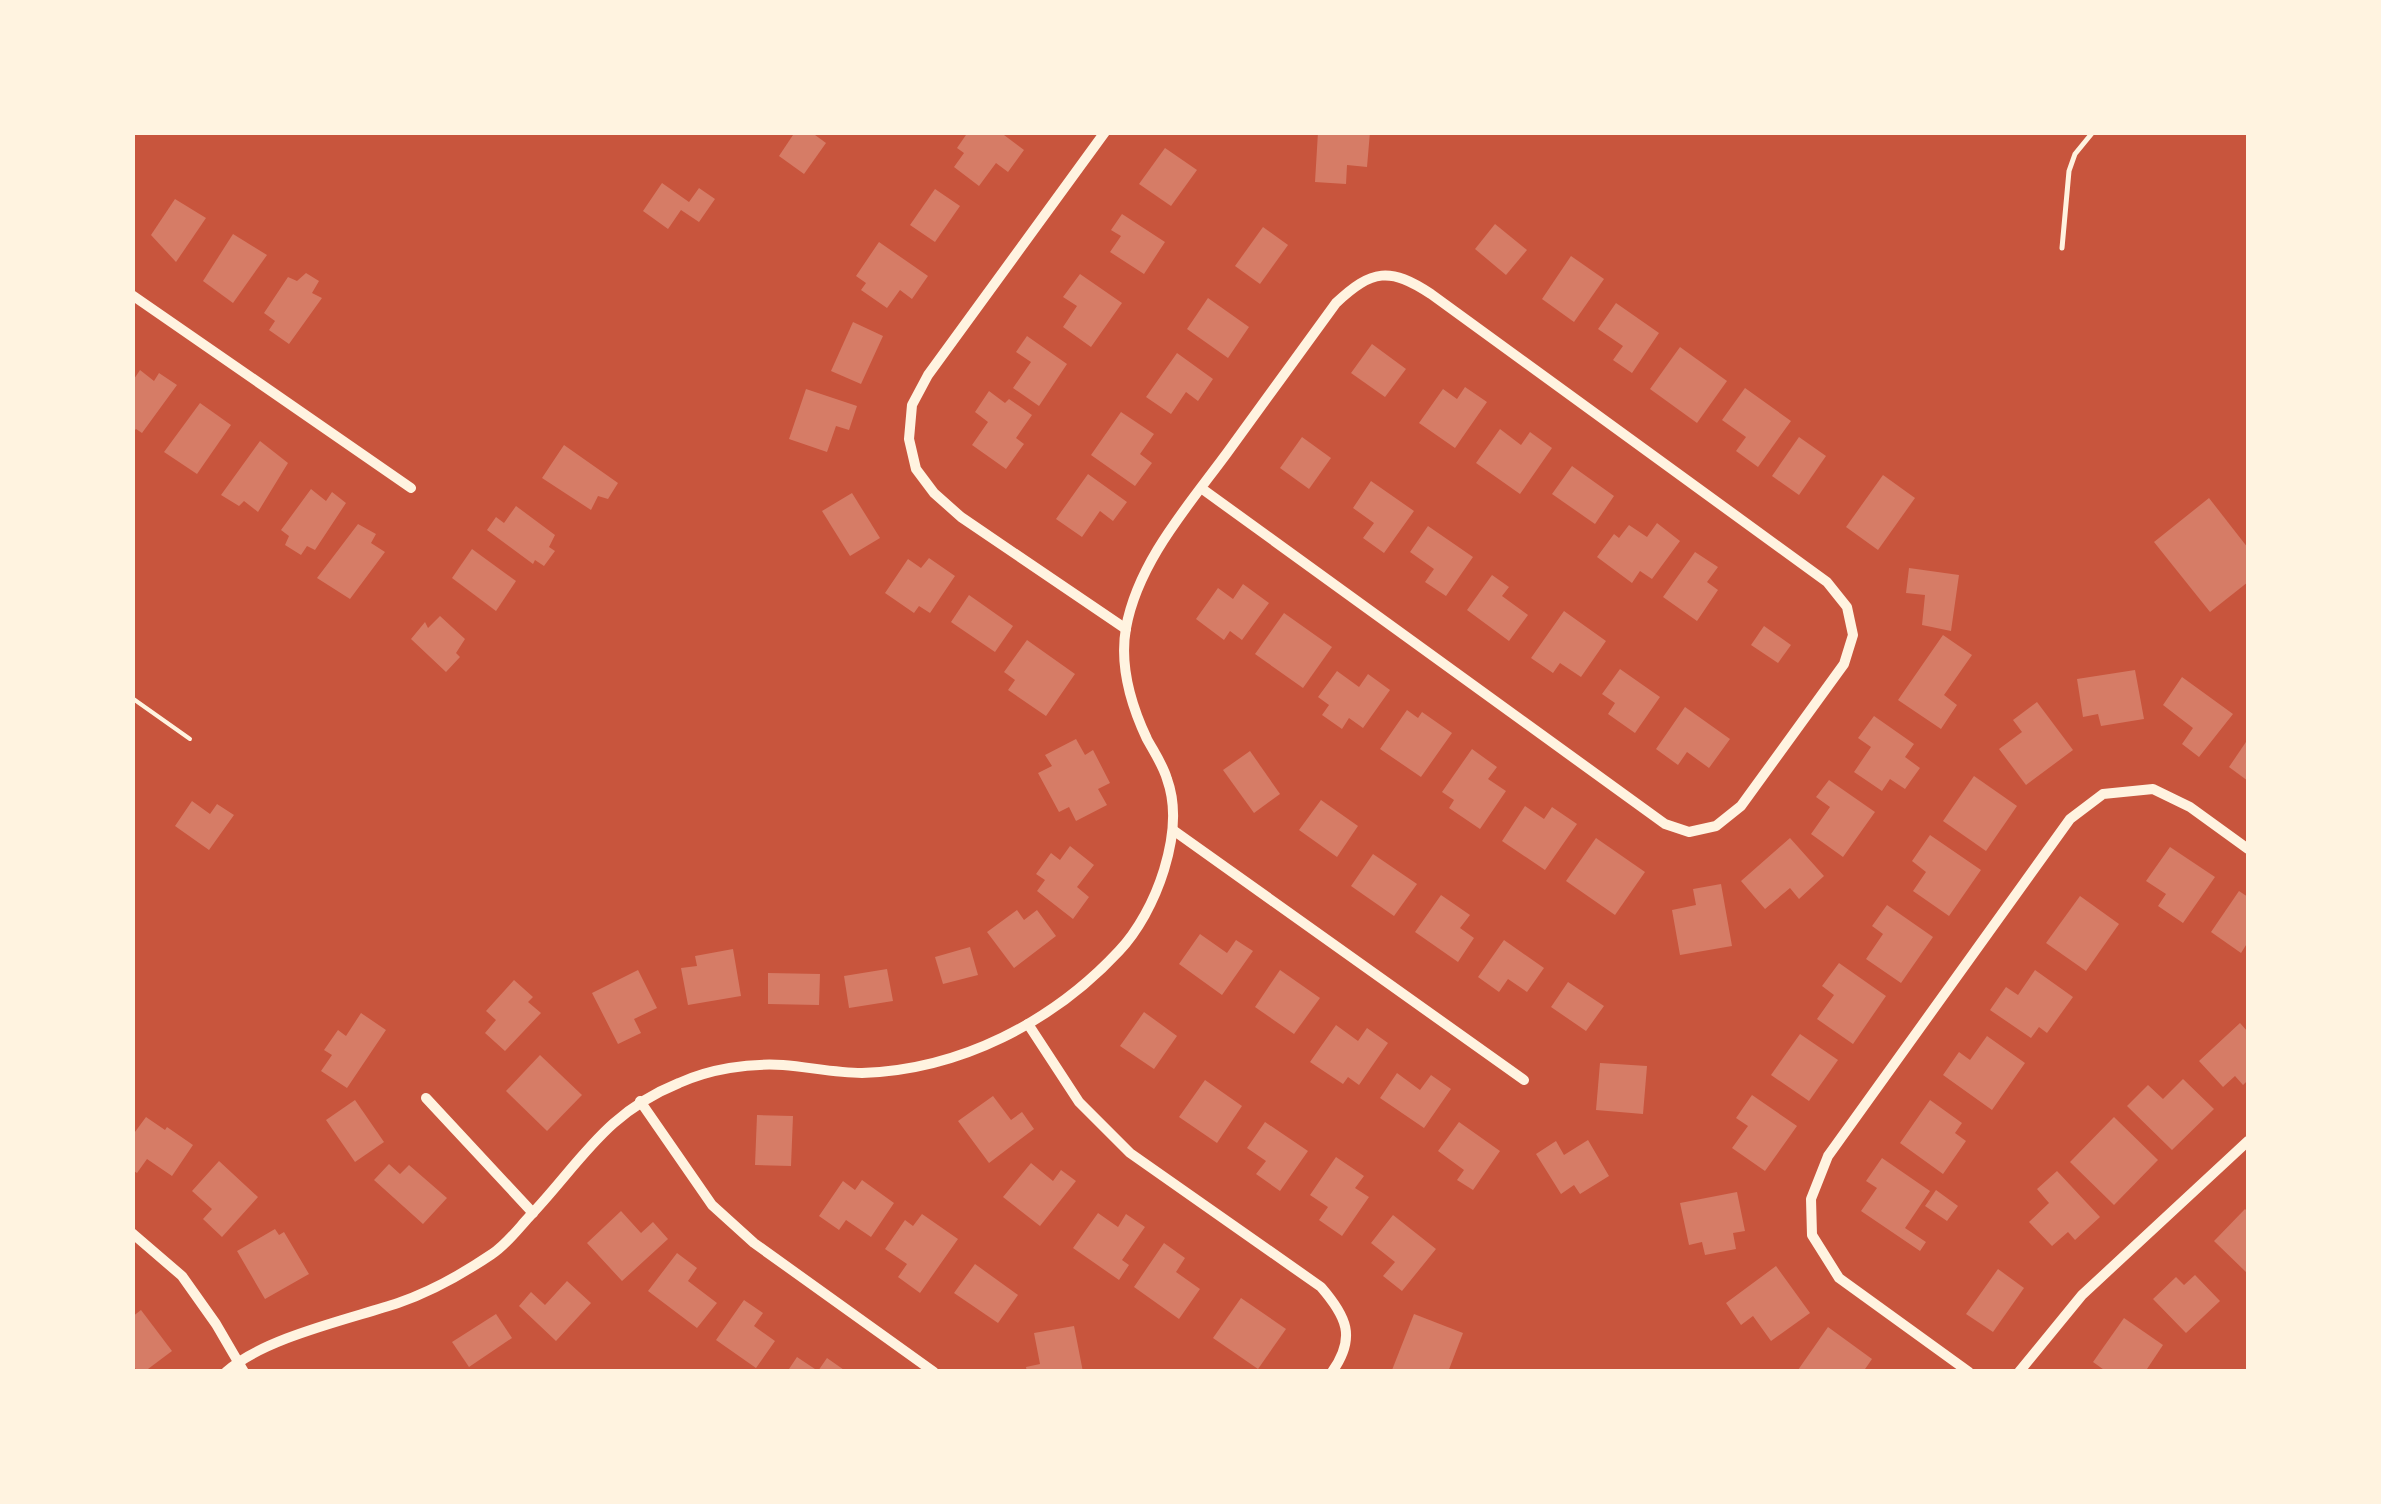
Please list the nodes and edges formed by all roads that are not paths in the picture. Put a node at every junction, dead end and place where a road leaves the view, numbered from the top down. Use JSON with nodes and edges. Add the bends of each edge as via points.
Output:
{"nodes":[{"id":1,"x":1105,"y":132,"type":"edge"},
{"id":2,"x":2093,"y":132,"type":"edge"},
{"id":3,"x":2062,"y":248,"type":"dead end"},
{"id":4,"x":132,"y":296,"type":"edge"},
{"id":5,"x":410,"y":488,"type":"dead end"},
{"id":6,"x":1201,"y":488,"type":"junction"},
{"id":7,"x":1126,"y":630,"type":"junction"},
{"id":8,"x":1173,"y":830,"type":"junction"},
{"id":9,"x":2248,"y":848,"type":"edge"},
{"id":10,"x":1028,"y":1024,"type":"junction"},
{"id":11,"x":1524,"y":1080,"type":"dead end"},
{"id":12,"x":426,"y":1098,"type":"dead end"},
{"id":13,"x":640,"y":1101,"type":"junction"},
{"id":14,"x":2248,"y":1141,"type":"edge"},
{"id":15,"x":533,"y":1213,"type":"junction"},
{"id":16,"x":132,"y":1233,"type":"edge"},
{"id":17,"x":241,"y":1366,"type":"edge"},
{"id":18,"x":226,"y":1372,"type":"edge"},
{"id":19,"x":934,"y":1372,"type":"edge"},
{"id":20,"x":1332,"y":1372,"type":"edge"},
{"id":21,"x":1969,"y":1372,"type":"edge"},
{"id":22,"x":2019,"y":1372,"type":"edge"}],
"edges":[{"from":1,"to":7,"type":"street","via":[[928,375],[912,405],[909,439],[916,468],[934,493]]},
{"from":2,"to":3,"type":"lane","via":[[2069,171]]},
{"from":4,"to":5,"type":"street"},
{"from":6,"to":6,"type":"street","via":[[1664,824],[1689,832],[1716,826],[1741,806],[1844,664],[1853,636],[1847,607],[1828,582],[1408,278],[1382,275],[1358,282],[1336,303]]},
{"from":6,"to":7,"type":"street","via":[[1154,555]]},
{"from":7,"to":8,"type":"street","via":[[1131,702],[1167,777]]},
{"from":8,"to":10,"type":"street","via":[[1148,908],[1122,948]]},
{"from":8,"to":11,"type":"street"},
{"from":9,"to":21,"type":"street","via":[[2152,788],[2103,794],[2070,819],[1828,1156],[1811,1199],[1812,1234],[1840,1278]]},
{"from":10,"to":13,"type":"street","via":[[987,1046],[929,1064],[861,1073],[731,1067]]},
{"from":10,"to":20,"type":"street","via":[[1080,1102],[1130,1153],[1321,1287],[1340,1309],[1348,1335]]},
{"from":12,"to":15,"type":"street"},
{"from":13,"to":15,"type":"street","via":[[590,1144]]},
{"from":13,"to":19,"type":"street","via":[[712,1205],[754,1244]]},
{"from":14,"to":22,"type":"street","via":[[2082,1296]]},
{"from":15,"to":17,"type":"street","via":[[497,1251],[456,1276],[292,1337]]},
{"from":16,"to":17,"type":"street","via":[[182,1276]]},
{"from":17,"to":18,"type":"street"}]}
